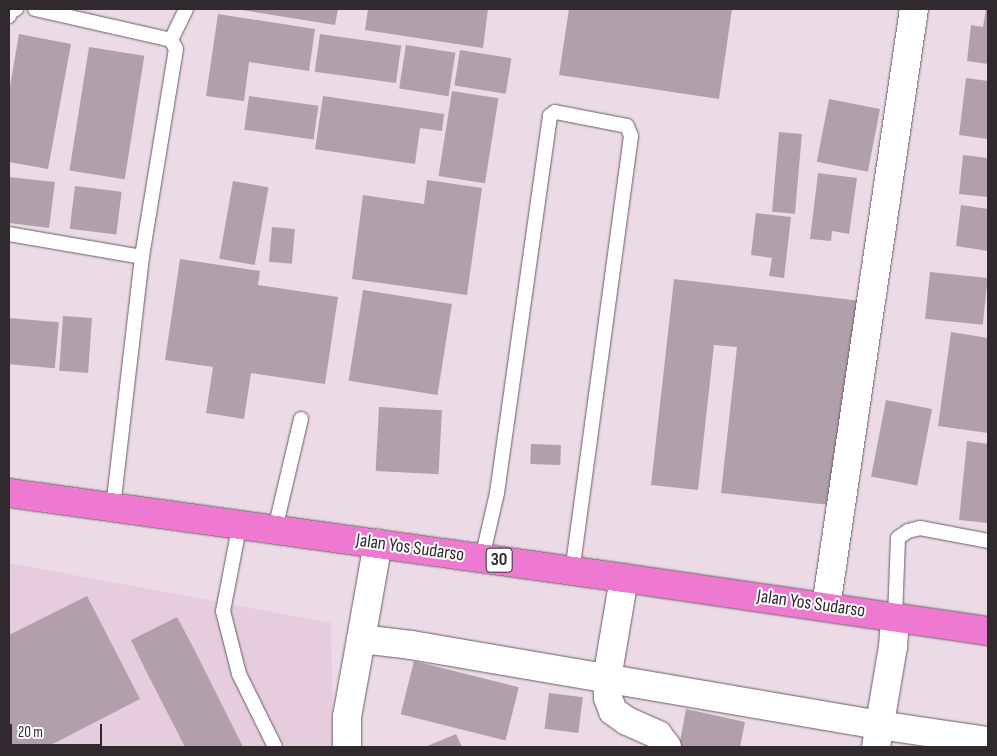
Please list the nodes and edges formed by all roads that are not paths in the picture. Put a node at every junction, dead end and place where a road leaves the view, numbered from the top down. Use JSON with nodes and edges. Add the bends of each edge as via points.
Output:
{"nodes":[{"id":1,"x":16,"y":9,"type":"edge"},
{"id":2,"x":35,"y":9,"type":"edge"},
{"id":3,"x":186,"y":9,"type":"edge"},
{"id":4,"x":914,"y":9,"type":"edge"},
{"id":5,"x":9,"y":16,"type":"edge"},
{"id":6,"x":171,"y":40,"type":"junction"},
{"id":7,"x":9,"y":234,"type":"edge"},
{"id":8,"x":142,"y":257,"type":"junction"},
{"id":9,"x":301,"y":419,"type":"dead end"},
{"id":10,"x":9,"y":493,"type":"edge"},
{"id":11,"x":113,"y":506,"type":"junction"},
{"id":12,"x":240,"y":524,"type":"junction"},
{"id":13,"x":275,"y":529,"type":"junction"},
{"id":14,"x":988,"y":541,"type":"edge"},
{"id":15,"x":378,"y":543,"type":"junction"},
{"id":16,"x":482,"y":558,"type":"junction"},
{"id":17,"x":572,"y":571,"type":"junction"},
{"id":18,"x":624,"y":578,"type":"junction"},
{"id":19,"x":826,"y":607,"type":"junction"},
{"id":20,"x":895,"y":617,"type":"junction"},
{"id":21,"x":988,"y":631,"type":"edge"},
{"id":22,"x":361,"y":639,"type":"junction"},
{"id":23,"x":607,"y":678,"type":"junction"},
{"id":24,"x":878,"y":736,"type":"edge"},
{"id":25,"x":988,"y":741,"type":"edge"},
{"id":26,"x":275,"y":747,"type":"edge"},
{"id":27,"x":347,"y":747,"type":"edge"},
{"id":28,"x":667,"y":747,"type":"edge"}],
"edges":[{"from":1,"to":5,"type":"lane"},
{"from":2,"to":6,"type":"lane"},
{"from":3,"to":6,"type":"lane"},
{"from":4,"to":19,"type":"street"},
{"from":6,"to":8,"type":"lane","via":[[176,49]]},
{"from":7,"to":8,"type":"lane"},
{"from":8,"to":11,"type":"lane"},
{"from":9,"to":13,"type":"lane"},
{"from":10,"to":11,"type":"highway","name":"Jalan Yos Sudarso","number":"30"},
{"from":11,"to":12,"type":"highway","name":"Jalan Yos Sudarso","number":"30"},
{"from":12,"to":13,"type":"highway","name":"Jalan Yos Sudarso","number":"30"},
{"from":12,"to":26,"type":"lane","via":[[224,611],[239,674]]},
{"from":13,"to":15,"type":"highway","name":"Jalan Yos Sudarso","number":"30"},
{"from":14,"to":20,"type":"lane","via":[[920,528],[898,538]]},
{"from":15,"to":16,"type":"highway","name":"Jalan Yos Sudarso","number":"30"},
{"from":15,"to":22,"type":"street"},
{"from":16,"to":17,"type":"highway","name":"Jalan Yos Sudarso","number":"30"},
{"from":16,"to":17,"type":"lane","via":[[497,493],[550,116],[555,112],[627,126],[631,136]]},
{"from":17,"to":18,"type":"highway","name":"Jalan Yos Sudarso","number":"30"},
{"from":18,"to":19,"type":"highway","name":"Jalan Yos Sudarso","number":"30"},
{"from":18,"to":23,"type":"street"},
{"from":19,"to":20,"type":"highway","name":"Jalan Yos Sudarso","number":"30"},
{"from":20,"to":21,"type":"highway","name":"Jalan Yos Sudarso","number":"30"},
{"from":20,"to":24,"type":"street"},
{"from":22,"to":23,"type":"street"},
{"from":22,"to":27,"type":"street","via":[[347,717]]},
{"from":23,"to":24,"type":"street"},
{"from":23,"to":28,"type":"street","via":[[608,698],[613,711],[658,735]]},
{"from":24,"to":25,"type":"street"}]}
